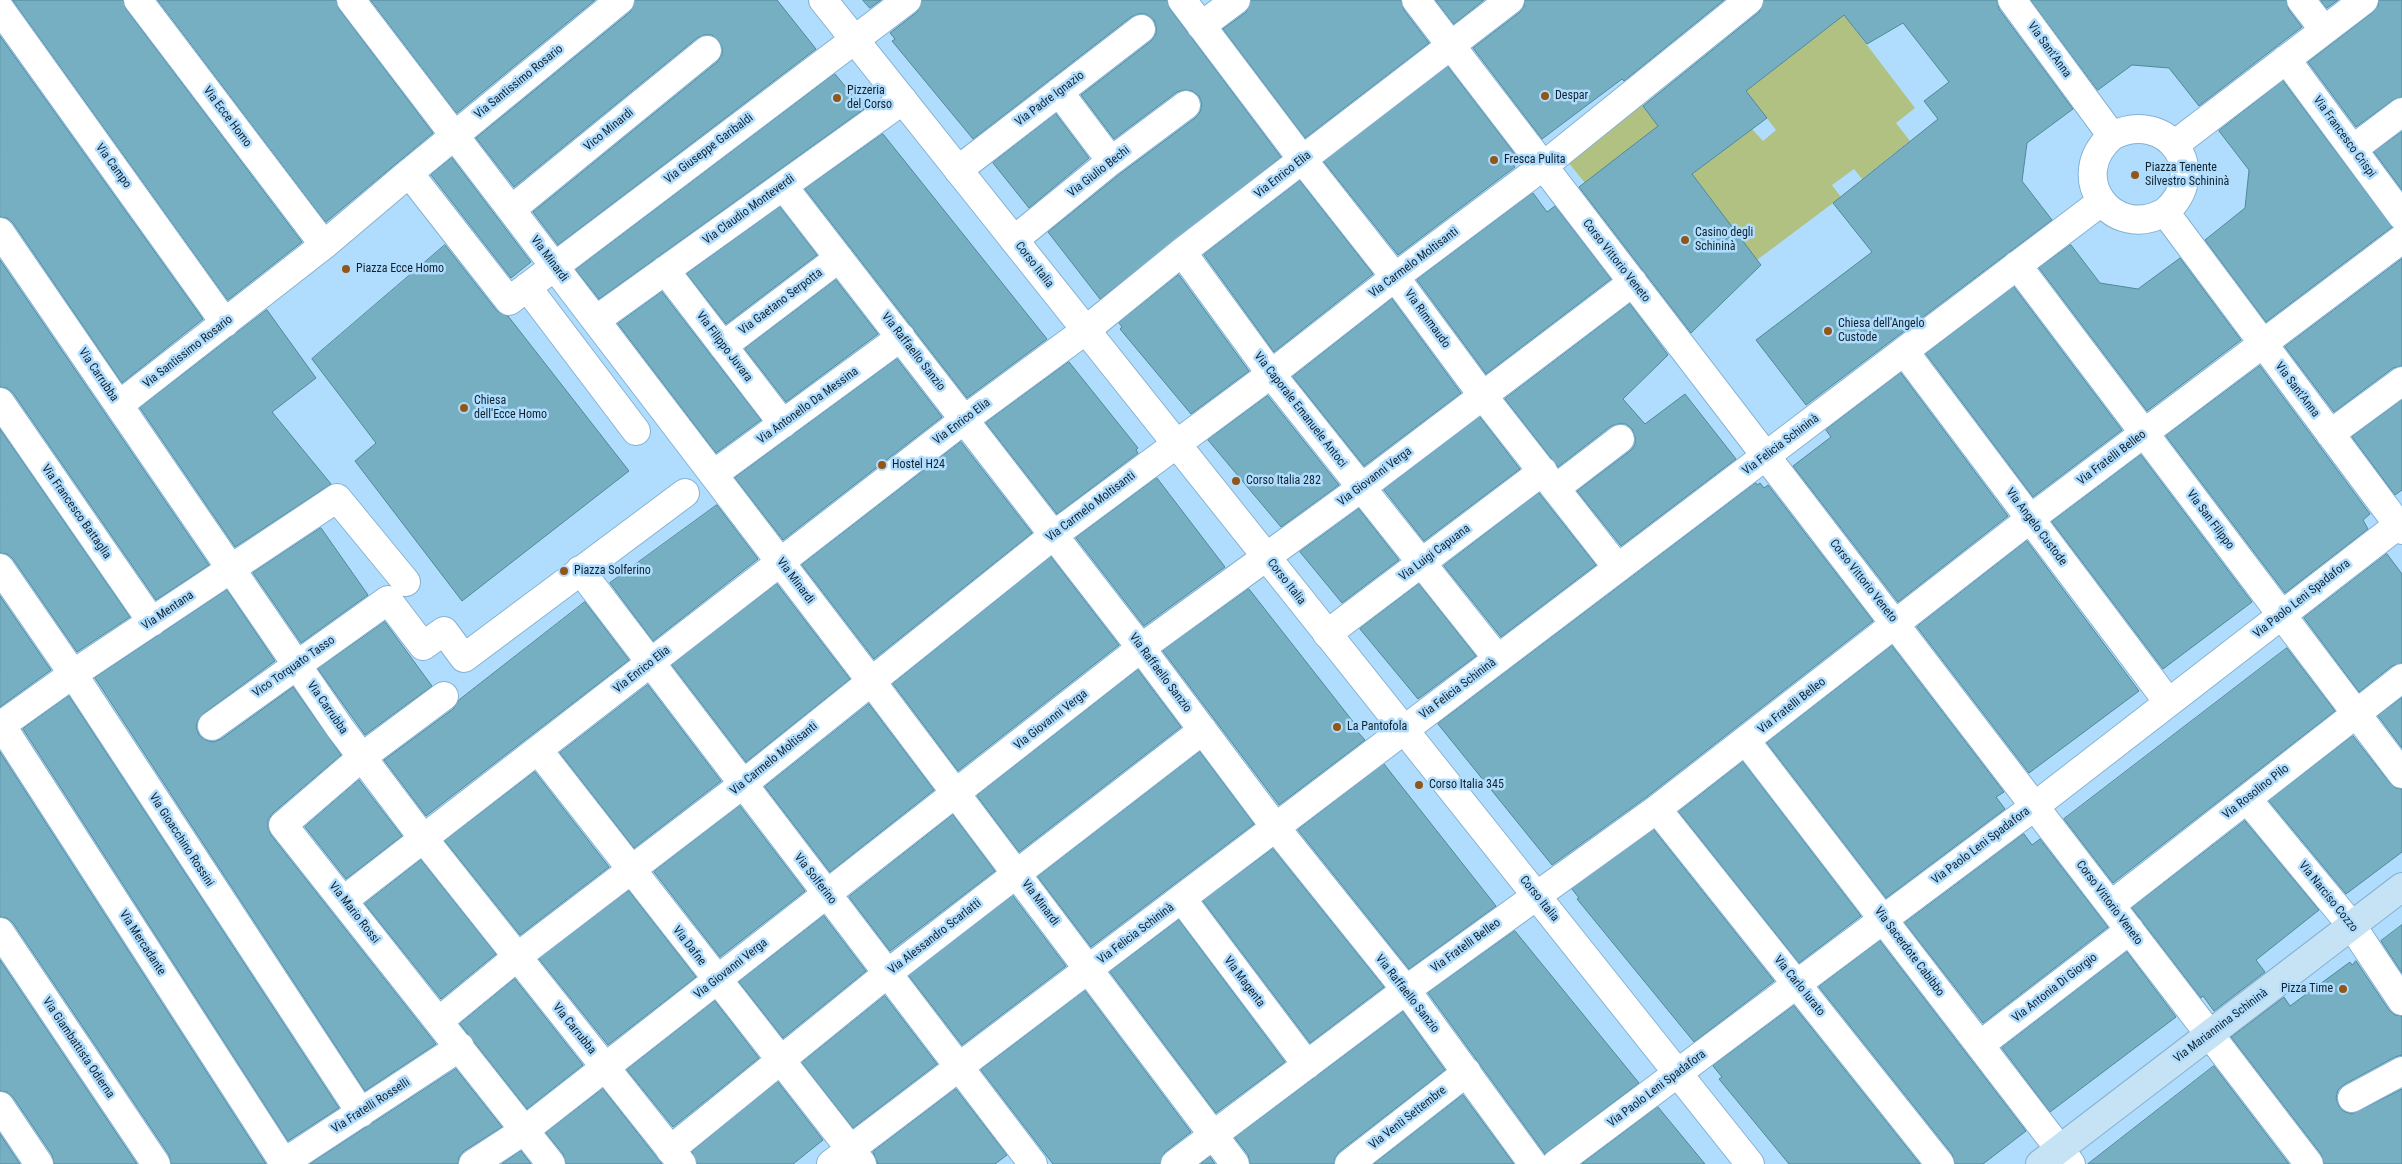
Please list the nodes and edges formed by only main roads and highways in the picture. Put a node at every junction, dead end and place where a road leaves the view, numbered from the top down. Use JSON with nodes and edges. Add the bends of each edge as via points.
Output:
{"nodes":[{"id":1,"x":2402,"y":887,"type":"edge"},
{"id":2,"x":2057,"y":1159,"type":"edge"}],
"edges":[{"from":1,"to":2,"type":"main road","name":"Via Mariannina Schininà","via":[[2210,1034]]}]}
